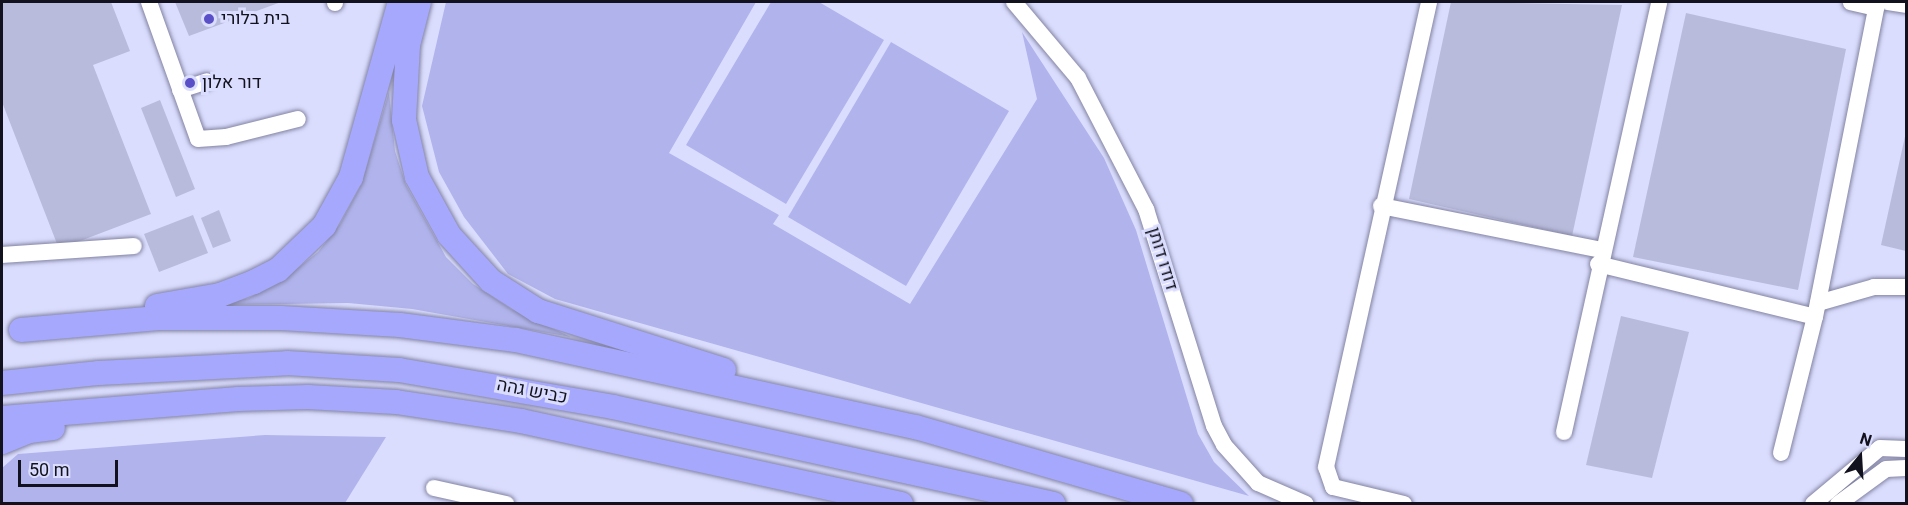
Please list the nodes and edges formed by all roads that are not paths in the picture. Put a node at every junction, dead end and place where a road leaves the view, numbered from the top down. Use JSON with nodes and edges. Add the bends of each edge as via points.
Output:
{"nodes":[{"id":1,"x":149,"y":2,"type":"edge"},
{"id":2,"x":400,"y":2,"type":"edge"},
{"id":3,"x":419,"y":2,"type":"edge"},
{"id":4,"x":1014,"y":2,"type":"edge"},
{"id":5,"x":1429,"y":2,"type":"edge"},
{"id":6,"x":1659,"y":2,"type":"edge"},
{"id":7,"x":1851,"y":2,"type":"edge"},
{"id":8,"x":1883,"y":4,"type":"edge"},
{"id":9,"x":1906,"y":5,"type":"edge"},
{"id":10,"x":206,"y":78,"type":"dead end"},
{"id":11,"x":179,"y":87,"type":"junction"},
{"id":12,"x":298,"y":119,"type":"dead end"},
{"id":13,"x":1382,"y":206,"type":"junction"},
{"id":14,"x":134,"y":246,"type":"dead end"},
{"id":15,"x":2,"y":255,"type":"edge"},
{"id":16,"x":1600,"y":257,"type":"junction"},
{"id":17,"x":1906,"y":286,"type":"edge"},
{"id":18,"x":1817,"y":310,"type":"junction"},
{"id":19,"x":11,"y":332,"type":"edge"},
{"id":20,"x":2,"y":383,"type":"edge"},
{"id":21,"x":238,"y":399,"type":"junction"},
{"id":22,"x":2,"y":418,"type":"edge"},
{"id":23,"x":916,"y":427,"type":"junction"},
{"id":24,"x":1564,"y":432,"type":"dead end"},
{"id":25,"x":2,"y":442,"type":"edge"},
{"id":26,"x":1906,"y":449,"type":"edge"},
{"id":27,"x":1781,"y":453,"type":"dead end"},
{"id":28,"x":1906,"y":468,"type":"edge"},
{"id":29,"x":434,"y":488,"type":"dead end"},
{"id":30,"x":506,"y":504,"type":"edge"},
{"id":31,"x":901,"y":504,"type":"edge"},
{"id":32,"x":1053,"y":504,"type":"edge"},
{"id":33,"x":1181,"y":504,"type":"edge"},
{"id":34,"x":1306,"y":504,"type":"edge"},
{"id":35,"x":1404,"y":504,"type":"edge"},
{"id":36,"x":1813,"y":504,"type":"edge"},
{"id":37,"x":1838,"y":504,"type":"edge"}],
"edges":[{"from":1,"to":11,"type":"street"},
{"from":2,"to":19,"type":"highway","via":[[351,177],[324,226],[304,249],[278,270],[220,295]]},
{"from":3,"to":23,"type":"highway","via":[[408,45],[404,87],[408,146],[430,207],[491,281],[538,311],[567,322]]},
{"from":4,"to":34,"type":"street","name":"דודו דותן","via":[[1078,78],[1146,210],[1214,426],[1224,445],[1258,483]]},
{"from":5,"to":13,"type":"street"},
{"from":6,"to":16,"type":"street"},
{"from":7,"to":8,"type":"street"},
{"from":8,"to":9,"type":"street"},
{"from":8,"to":18,"type":"street"},
{"from":10,"to":11,"type":"street"},
{"from":11,"to":12,"type":"street","via":[[198,139],[226,137]]},
{"from":13,"to":16,"type":"street"},
{"from":13,"to":35,"type":"street","via":[[1326,467],[1333,487]]},
{"from":14,"to":15,"type":"street"},
{"from":16,"to":18,"type":"street"},
{"from":16,"to":24,"type":"street"},
{"from":17,"to":18,"type":"street","via":[[1874,287]]},
{"from":18,"to":27,"type":"street"},
{"from":19,"to":23,"type":"highway","via":[[206,316],[400,325],[559,348]]},
{"from":20,"to":32,"type":"highway","name":"כביש גהה","via":[[243,365],[399,370],[613,407]]},
{"from":21,"to":22,"type":"highway","name":"כביש גהה"},
{"from":21,"to":25,"type":"highway","via":[[29,431]]},
{"from":21,"to":31,"type":"highway","name":"כביש גהה","via":[[319,397],[443,407]]},
{"from":23,"to":33,"type":"highway"},
{"from":26,"to":36,"type":"street","via":[[1880,448]]},
{"from":28,"to":37,"type":"street","via":[[1886,469]]},
{"from":29,"to":30,"type":"street"}]}
